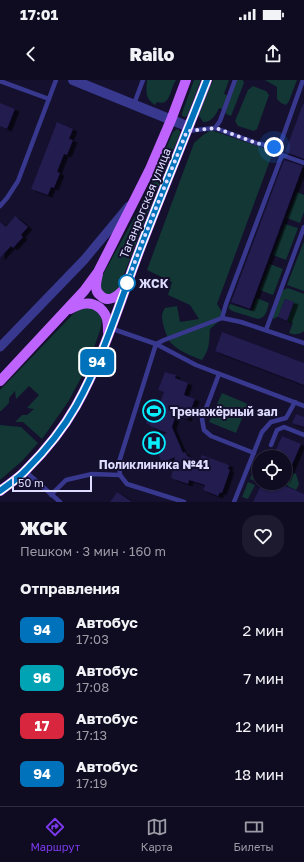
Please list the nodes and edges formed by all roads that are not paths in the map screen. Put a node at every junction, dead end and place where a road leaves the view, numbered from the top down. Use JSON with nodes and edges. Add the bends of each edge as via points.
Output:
{"nodes":[{"id":1,"x":0,"y":80,"type":"edge"},
{"id":2,"x":56,"y":80,"type":"edge"},
{"id":3,"x":73,"y":80,"type":"edge"},
{"id":4,"x":143,"y":80,"type":"edge"},
{"id":5,"x":186,"y":80,"type":"edge"},
{"id":6,"x":207,"y":80,"type":"edge"},
{"id":7,"x":235,"y":80,"type":"edge"},
{"id":8,"x":303,"y":80,"type":"edge"},
{"id":9,"x":49,"y":99,"type":"junction"},
{"id":10,"x":134,"y":104,"type":"junction"},
{"id":11,"x":171,"y":120,"type":"junction"},
{"id":12,"x":216,"y":128,"type":"junction"},
{"id":13,"x":188,"y":129,"type":"junction"},
{"id":14,"x":304,"y":163,"type":"edge"},
{"id":15,"x":137,"y":196,"type":"junction"},
{"id":16,"x":0,"y":206,"type":"edge"},
{"id":17,"x":304,"y":227,"type":"edge"},
{"id":18,"x":98,"y":272,"type":"junction"},
{"id":19,"x":126,"y":286,"type":"junction"},
{"id":20,"x":67,"y":310,"type":"junction"},
{"id":21,"x":222,"y":318,"type":"junction"},
{"id":22,"x":266,"y":330,"type":"junction"},
{"id":23,"x":109,"y":331,"type":"junction"},
{"id":24,"x":304,"y":343,"type":"edge"},
{"id":25,"x":156,"y":344,"type":"junction"},
{"id":26,"x":0,"y":347,"type":"edge"},
{"id":27,"x":219,"y":374,"type":"junction"},
{"id":28,"x":0,"y":381,"type":"edge"},
{"id":29,"x":295,"y":402,"type":"junction"},
{"id":30,"x":304,"y":406,"type":"edge"},
{"id":31,"x":304,"y":435,"type":"edge"},
{"id":32,"x":271,"y":445,"type":"dead end"},
{"id":33,"x":255,"y":450,"type":"edge"},
{"id":34,"x":252,"y":452,"type":"edge"},
{"id":35,"x":252,"y":458,"type":"edge"},
{"id":36,"x":26,"y":471,"type":"junction"},
{"id":37,"x":120,"y":475,"type":"junction"},
{"id":38,"x":0,"y":491,"type":"edge"},
{"id":39,"x":51,"y":494,"type":"junction"},
{"id":40,"x":60,"y":502,"type":"edge"},
{"id":41,"x":184,"y":502,"type":"edge"},
{"id":42,"x":234,"y":502,"type":"edge"}],
"edges":[{"from":1,"to":9,"type":"lane"},
{"from":2,"to":9,"type":"lane"},
{"from":3,"to":10,"type":"street"},
{"from":4,"to":10,"type":"lane"},
{"from":5,"to":11,"type":"main road","name":"Таганрогская улица"},
{"from":6,"to":13,"type":"main road","name":"Таганрогская улица"},
{"from":7,"to":12,"type":"lane"},
{"from":8,"to":12,"type":"lane","via":[[282,142],[274,147]]},
{"from":9,"to":16,"type":"lane","via":[[18,181]]},
{"from":10,"to":11,"type":"street"},
{"from":11,"to":13,"type":"street"},
{"from":11,"to":15,"type":"main road","name":"Таганрогская улица"},
{"from":12,"to":13,"type":"lane"},
{"from":13,"to":19,"type":"main road","name":"Таганрогская улица"},
{"from":14,"to":21,"type":"lane","via":[[282,155]]},
{"from":15,"to":18,"type":"main road","name":"Таганрогская улица"},
{"from":15,"to":26,"type":"street","via":[[84,260]]},
{"from":17,"to":22,"type":"lane"},
{"from":18,"to":19,"type":"main road","via":[[96,290],[104,299],[114,298]]},
{"from":18,"to":20,"type":"main road","name":"Таганрогская улица"},
{"from":19,"to":23,"type":"main road","name":"Таганрогская улица"},
{"from":20,"to":23,"type":"main road","via":[[86,303],[97,306],[105,313]]},
{"from":20,"to":28,"type":"main road","name":"Таганрогская улица"},
{"from":21,"to":22,"type":"lane"},
{"from":21,"to":25,"type":"lane"},
{"from":22,"to":24,"type":"lane"},
{"from":23,"to":25,"type":"lane"},
{"from":23,"to":36,"type":"main road","name":"Таганрогская улица","via":[[76,406],[62,428]]},
{"from":25,"to":27,"type":"lane"},
{"from":25,"to":37,"type":"lane","via":[[119,462]]},
{"from":27,"to":29,"type":"lane"},
{"from":27,"to":34,"type":"lane","via":[[202,419],[204,430],[211,436]]},
{"from":29,"to":30,"type":"lane"},
{"from":29,"to":33,"type":"lane","via":[[286,418],[271,422],[262,432]]},
{"from":31,"to":32,"type":"lane","via":[[284,427],[277,430]]},
{"from":35,"to":42,"type":"lane"},
{"from":36,"to":38,"type":"main road","name":"Таганрогская улица"},
{"from":36,"to":39,"type":"lane"},
{"from":37,"to":39,"type":"lane","via":[[92,474],[66,480]]},
{"from":37,"to":41,"type":"lane","via":[[127,484]]},
{"from":39,"to":40,"type":"lane"}]}
